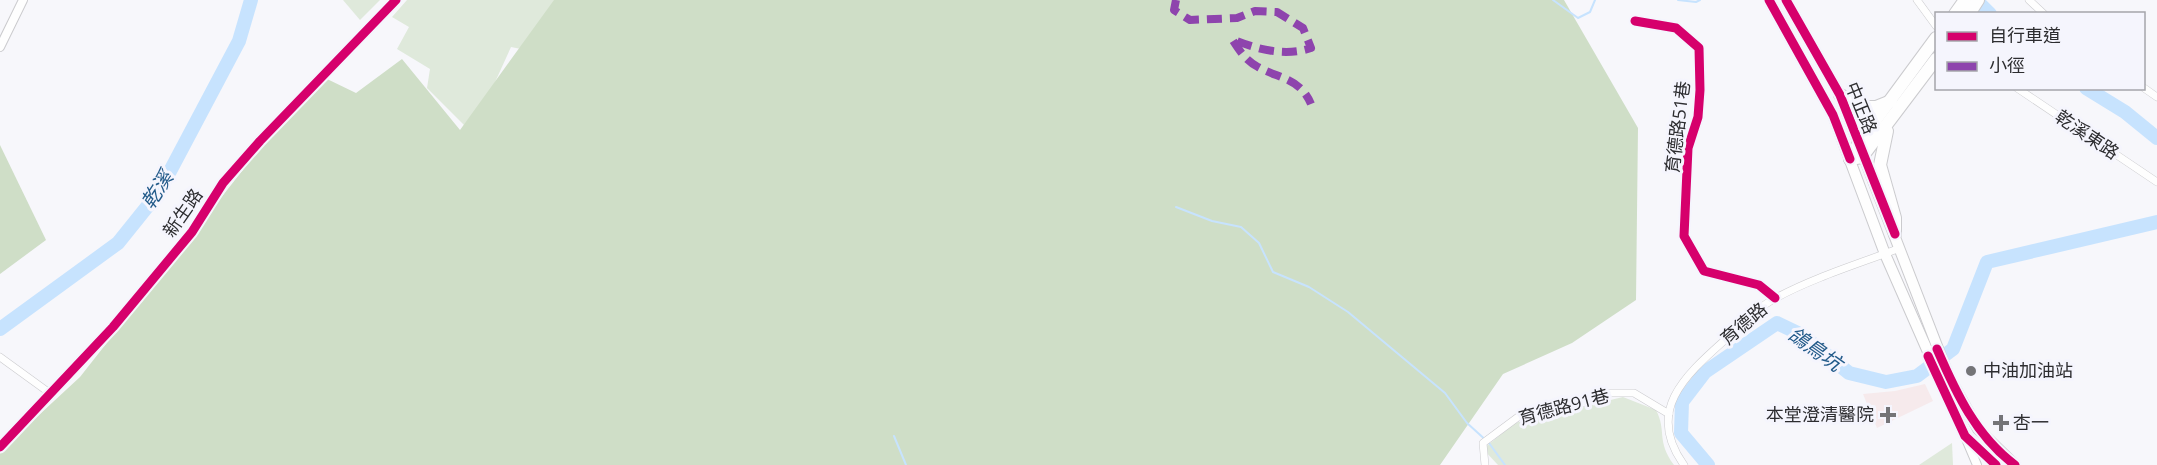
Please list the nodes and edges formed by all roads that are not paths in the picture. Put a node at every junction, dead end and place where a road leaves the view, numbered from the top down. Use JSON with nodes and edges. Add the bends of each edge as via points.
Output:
{"nodes":[{"id":1,"x":23,"y":0,"type":"edge"},
{"id":2,"x":396,"y":0,"type":"edge"},
{"id":3,"x":1769,"y":0,"type":"edge"},
{"id":4,"x":1786,"y":0,"type":"edge"},
{"id":5,"x":1917,"y":0,"type":"edge"},
{"id":6,"x":1965,"y":0,"type":"edge"},
{"id":7,"x":2029,"y":0,"type":"edge"},
{"id":8,"x":1956,"y":12,"type":"edge"},
{"id":9,"x":2042,"y":12,"type":"edge"},
{"id":10,"x":1635,"y":21,"type":"dead end"},
{"id":11,"x":1935,"y":25,"type":"edge"},
{"id":12,"x":1934,"y":40,"type":"edge"},
{"id":13,"x":0,"y":47,"type":"edge"},
{"id":14,"x":1935,"y":60,"type":"edge"},
{"id":15,"x":2145,"y":89,"type":"edge"},
{"id":16,"x":2020,"y":90,"type":"edge"},
{"id":17,"x":1840,"y":95,"type":"junction"},
{"id":18,"x":2157,"y":98,"type":"edge"},
{"id":19,"x":1892,"y":101,"type":"junction"},
{"id":20,"x":1888,"y":125,"type":"junction"},
{"id":21,"x":1858,"y":144,"type":"junction"},
{"id":22,"x":1856,"y":158,"type":"junction"},
{"id":23,"x":2157,"y":182,"type":"edge"},
{"id":24,"x":1894,"y":234,"type":"junction"},
{"id":25,"x":1900,"y":248,"type":"junction"},
{"id":26,"x":1885,"y":254,"type":"junction"},
{"id":27,"x":1775,"y":298,"type":"junction"},
{"id":28,"x":1933,"y":353,"type":"junction"},
{"id":29,"x":0,"y":357,"type":"edge"},
{"id":30,"x":1942,"y":374,"type":"junction"},
{"id":31,"x":51,"y":394,"type":"junction"},
{"id":32,"x":1669,"y":414,"type":"junction"},
{"id":33,"x":1978,"y":429,"type":"junction"},
{"id":34,"x":1965,"y":436,"type":"junction"},
{"id":35,"x":0,"y":447,"type":"edge"},
{"id":36,"x":1976,"y":464,"type":"edge"},
{"id":37,"x":1485,"y":465,"type":"edge"},
{"id":38,"x":1684,"y":465,"type":"edge"},
{"id":39,"x":1996,"y":465,"type":"edge"},
{"id":40,"x":2015,"y":465,"type":"edge"}],
"edges":[{"from":1,"to":13,"type":"street"},
{"from":2,"to":31,"type":"street","name":"新生路","via":[[231,174],[192,232]]},
{"from":3,"to":22,"type":"main road","name":"中正路"},
{"from":4,"to":17,"type":"main road","name":"中正路"},
{"from":5,"to":11,"type":"street"},
{"from":6,"to":8,"type":"highway"},
{"from":7,"to":9,"type":"street"},
{"from":10,"to":27,"type":"street","name":"育德路51巷","via":[[1676,28],[1699,48],[1698,117],[1688,148],[1684,236],[1704,271],[1759,285]]},
{"from":12,"to":19,"type":"highway"},
{"from":14,"to":20,"type":"highway"},
{"from":15,"to":18,"type":"street"},
{"from":16,"to":23,"type":"street","name":"乾溪東路"},
{"from":17,"to":19,"type":"highway","via":[[1864,107]]},
{"from":17,"to":21,"type":"main road","name":"中正路"},
{"from":19,"to":21,"type":"highway"},
{"from":20,"to":22,"type":"highway"},
{"from":20,"to":24,"type":"highway","via":[[1880,165],[1895,218]]},
{"from":21,"to":22,"type":"highway"},
{"from":22,"to":24,"type":"main road","name":"中正路"},
{"from":22,"to":26,"type":"main road","name":"中正路"},
{"from":24,"to":25,"type":"main road","name":"中正路"},
{"from":25,"to":26,"type":"street","name":"育德路"},
{"from":25,"to":28,"type":"main road","name":"中正路"},
{"from":26,"to":27,"type":"street","name":"育德路"},
{"from":26,"to":28,"type":"main road","name":"中正路"},
{"from":27,"to":32,"type":"street","name":"育德路","via":[[1686,375],[1676,390]]},
{"from":28,"to":30,"type":"main road"},
{"from":29,"to":31,"type":"street"},
{"from":30,"to":33,"type":"main road"},
{"from":30,"to":34,"type":"main road"},
{"from":31,"to":35,"type":"street","name":"新生路"},
{"from":32,"to":37,"type":"street","name":"育德路91巷","via":[[1634,393],[1610,393],[1574,406],[1518,417],[1483,443]]},
{"from":32,"to":38,"type":"street","name":"育德路","via":[[1670,440]]},
{"from":33,"to":34,"type":"street"},
{"from":33,"to":40,"type":"main road"},
{"from":34,"to":36,"type":"street"},
{"from":34,"to":39,"type":"main road"}]}
